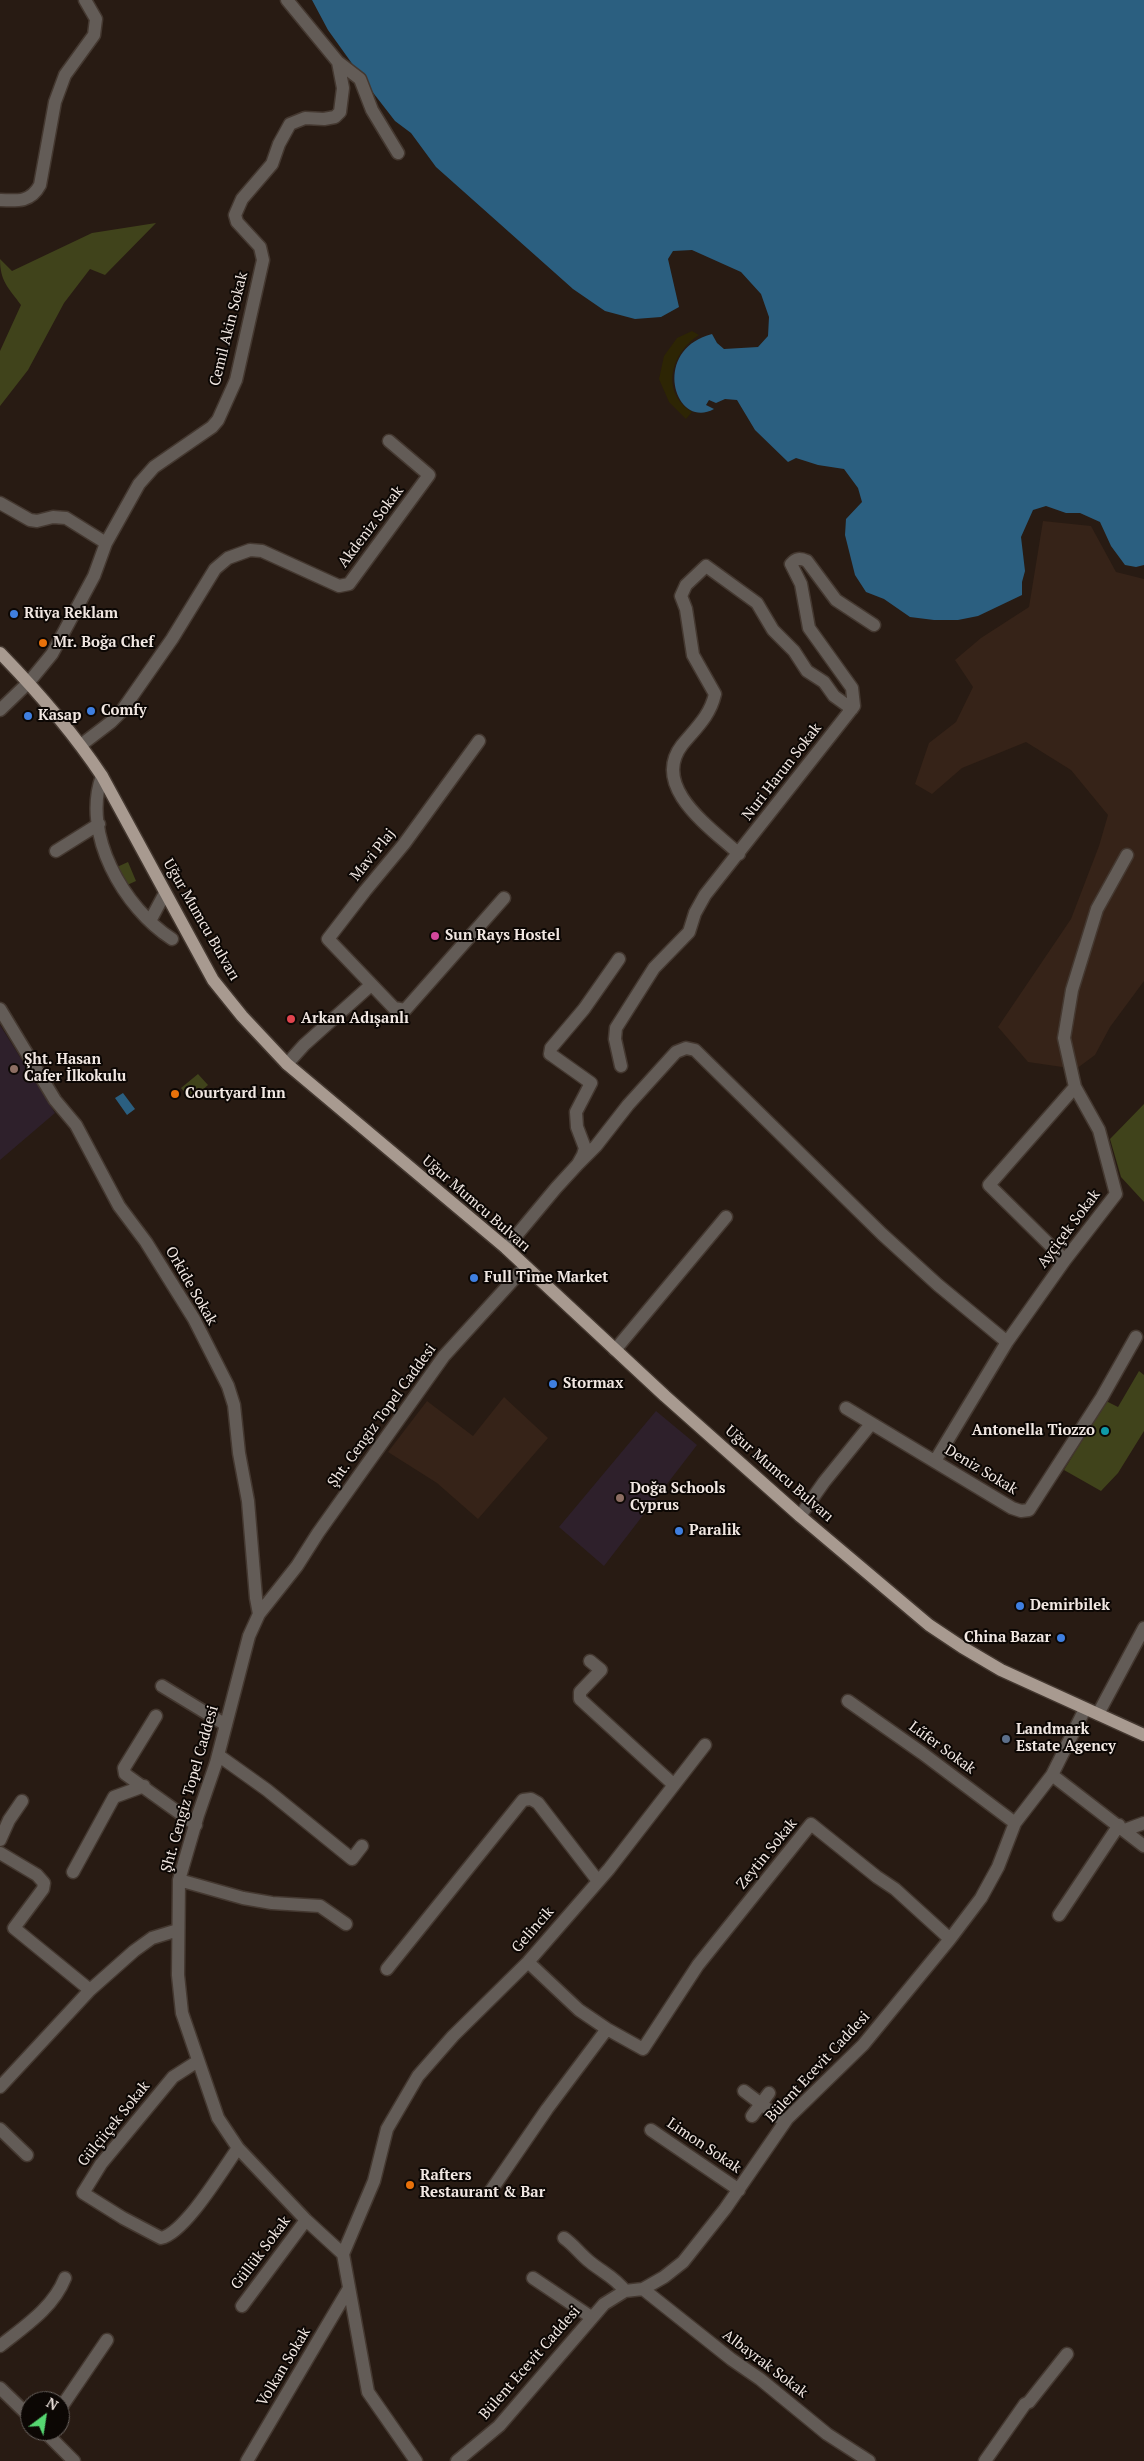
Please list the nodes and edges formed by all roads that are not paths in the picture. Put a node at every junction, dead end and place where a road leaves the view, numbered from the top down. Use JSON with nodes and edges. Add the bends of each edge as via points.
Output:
{"nodes":[{"id":1,"x":85,"y":0,"type":"edge"},
{"id":2,"x":287,"y":0,"type":"edge"},
{"id":3,"x":338,"y":62,"type":"junction"},
{"id":4,"x":398,"y":153,"type":"dead end"},
{"id":5,"x":0,"y":200,"type":"edge"},
{"id":6,"x":389,"y":441,"type":"dead end"},
{"id":7,"x":0,"y":503,"type":"edge"},
{"id":8,"x":106,"y":543,"type":"junction"},
{"id":9,"x":874,"y":625,"type":"dead end"},
{"id":10,"x":0,"y":653,"type":"edge"},
{"id":11,"x":29,"y":682,"type":"junction"},
{"id":12,"x":852,"y":709,"type":"junction"},
{"id":13,"x":0,"y":710,"type":"edge"},
{"id":14,"x":479,"y":741,"type":"dead end"},
{"id":15,"x":81,"y":745,"type":"junction"},
{"id":16,"x":102,"y":776,"type":"junction"},
{"id":17,"x":99,"y":824,"type":"junction"},
{"id":18,"x":56,"y":851,"type":"dead end"},
{"id":19,"x":739,"y":854,"type":"junction"},
{"id":20,"x":1127,"y":855,"type":"dead end"},
{"id":21,"x":165,"y":893,"type":"junction"},
{"id":22,"x":504,"y":898,"type":"dead end"},
{"id":23,"x":150,"y":921,"type":"junction"},
{"id":24,"x":172,"y":939,"type":"dead end"},
{"id":25,"x":618,"y":959,"type":"dead end"},
{"id":26,"x":370,"y":985,"type":"junction"},
{"id":27,"x":0,"y":1009,"type":"edge"},
{"id":28,"x":287,"y":1064,"type":"junction"},
{"id":29,"x":621,"y":1066,"type":"dead end"},
{"id":30,"x":1075,"y":1087,"type":"junction"},
{"id":31,"x":578,"y":1164,"type":"junction"},
{"id":32,"x":726,"y":1217,"type":"dead end"},
{"id":33,"x":506,"y":1248,"type":"junction"},
{"id":34,"x":1065,"y":1260,"type":"junction"},
{"id":35,"x":524,"y":1267,"type":"junction"},
{"id":36,"x":1136,"y":1337,"type":"dead end"},
{"id":37,"x":1007,"y":1342,"type":"junction"},
{"id":38,"x":615,"y":1350,"type":"junction"},
{"id":39,"x":846,"y":1408,"type":"dead end"},
{"id":40,"x":871,"y":1424,"type":"junction"},
{"id":41,"x":935,"y":1461,"type":"junction"},
{"id":42,"x":800,"y":1516,"type":"junction"},
{"id":43,"x":259,"y":1614,"type":"junction"},
{"id":44,"x":1144,"y":1628,"type":"edge"},
{"id":45,"x":590,"y":1661,"type":"dead end"},
{"id":46,"x":162,"y":1686,"type":"dead end"},
{"id":47,"x":848,"y":1701,"type":"dead end"},
{"id":48,"x":1085,"y":1709,"type":"junction"},
{"id":49,"x":1098,"y":1714,"type":"junction"},
{"id":50,"x":156,"y":1716,"type":"dead end"},
{"id":51,"x":226,"y":1725,"type":"junction"},
{"id":52,"x":1144,"y":1735,"type":"edge"},
{"id":53,"x":705,"y":1745,"type":"dead end"},
{"id":54,"x":218,"y":1755,"type":"junction"},
{"id":55,"x":1052,"y":1775,"type":"junction"},
{"id":56,"x":674,"y":1785,"type":"junction"},
{"id":57,"x":144,"y":1786,"type":"junction"},
{"id":58,"x":22,"y":1801,"type":"dead end"},
{"id":59,"x":1015,"y":1823,"type":"junction"},
{"id":60,"x":1144,"y":1823,"type":"edge"},
{"id":61,"x":196,"y":1825,"type":"junction"},
{"id":62,"x":1122,"y":1828,"type":"junction"},
{"id":63,"x":0,"y":1840,"type":"edge"},
{"id":64,"x":362,"y":1846,"type":"dead end"},
{"id":65,"x":1144,"y":1846,"type":"edge"},
{"id":66,"x":0,"y":1853,"type":"edge"},
{"id":67,"x":73,"y":1872,"type":"dead end"},
{"id":68,"x":179,"y":1880,"type":"junction"},
{"id":69,"x":598,"y":1881,"type":"junction"},
{"id":70,"x":1059,"y":1915,"type":"dead end"},
{"id":71,"x":346,"y":1924,"type":"dead end"},
{"id":72,"x":178,"y":1930,"type":"junction"},
{"id":73,"x":950,"y":1939,"type":"junction"},
{"id":74,"x":528,"y":1962,"type":"junction"},
{"id":75,"x":387,"y":1969,"type":"dead end"},
{"id":76,"x":90,"y":1990,"type":"junction"},
{"id":77,"x":607,"y":2029,"type":"junction"},
{"id":78,"x":198,"y":2061,"type":"junction"},
{"id":79,"x":0,"y":2087,"type":"edge"},
{"id":80,"x":744,"y":2091,"type":"dead end"},
{"id":81,"x":769,"y":2093,"type":"dead end"},
{"id":82,"x":762,"y":2104,"type":"junction"},
{"id":83,"x":752,"y":2116,"type":"dead end"},
{"id":84,"x":785,"y":2122,"type":"junction"},
{"id":85,"x":0,"y":2129,"type":"edge"},
{"id":86,"x":651,"y":2130,"type":"dead end"},
{"id":87,"x":238,"y":2148,"type":"junction"},
{"id":88,"x":27,"y":2155,"type":"dead end"},
{"id":89,"x":739,"y":2190,"type":"junction"},
{"id":90,"x":490,"y":2192,"type":"dead end"},
{"id":91,"x":306,"y":2220,"type":"junction"},
{"id":92,"x":564,"y":2238,"type":"dead end"},
{"id":93,"x":343,"y":2254,"type":"junction"},
{"id":94,"x":65,"y":2278,"type":"dead end"},
{"id":95,"x":533,"y":2278,"type":"dead end"},
{"id":96,"x":643,"y":2289,"type":"junction"},
{"id":97,"x":348,"y":2290,"type":"junction"},
{"id":98,"x":625,"y":2291,"type":"junction"},
{"id":99,"x":242,"y":2306,"type":"dead end"},
{"id":100,"x":590,"y":2317,"type":"junction"},
{"id":101,"x":107,"y":2340,"type":"dead end"},
{"id":102,"x":0,"y":2346,"type":"edge"},
{"id":103,"x":1067,"y":2354,"type":"dead end"},
{"id":104,"x":0,"y":2388,"type":"edge"},
{"id":105,"x":70,"y":2394,"type":"edge"},
{"id":106,"x":20,"y":2407,"type":"edge"},
{"id":107,"x":54,"y":2441,"type":"edge"},
{"id":108,"x":465,"y":2459,"type":"edge"},
{"id":109,"x":74,"y":2461,"type":"edge"},
{"id":110,"x":247,"y":2461,"type":"edge"},
{"id":111,"x":416,"y":2461,"type":"edge"},
{"id":112,"x":869,"y":2461,"type":"edge"},
{"id":113,"x":985,"y":2461,"type":"edge"}],
"edges":[{"from":1,"to":5,"type":"street","via":[[96,20],[94,35],[65,75],[55,102],[40,185],[35,195],[21,202]]},
{"from":2,"to":3,"type":"street"},
{"from":3,"to":4,"type":"street","via":[[360,79],[372,110]]},
{"from":3,"to":8,"type":"street","name":"Cemil Akin Sokak","via":[[342,88],[340,112],[324,120],[306,118],[290,124],[272,164],[242,199],[235,215],[237,222],[260,247],[263,260],[236,380],[218,420],[154,467],[140,484]]},
{"from":6,"to":15,"type":"street","name":"Akdeniz Sokak","via":[[429,475],[348,584],[339,586],[262,551],[250,550],[228,558],[215,569],[172,639],[121,712]]},
{"from":7,"to":8,"type":"street","via":[[30,520],[66,518]]},
{"from":8,"to":11,"type":"street","name":"Cemil Akin Sokak","via":[[94,576],[52,654]]},
{"from":9,"to":12,"type":"street","via":[[836,600],[807,561],[802,558],[791,564],[801,584],[809,628],[852,688]]},
{"from":10,"to":11,"type":"main road","name":"Uğur Mumcu Bulvarı"},
{"from":11,"to":13,"type":"street","name":"Cemil Akin Sokak"},
{"from":11,"to":15,"type":"main road","name":"Uğur Mumcu Bulvarı"},
{"from":12,"to":19,"type":"street","name":"Nuri Harun Sokak"},
{"from":12,"to":19,"type":"street","via":[[834,696],[824,682],[807,671],[794,651],[773,630],[758,603],[720,574],[706,566],[686,585],[681,596],[693,655],[715,694],[712,708],[679,749],[672,770],[676,789],[686,803]]},
{"from":14,"to":26,"type":"street","name":"Mavi Plaj","via":[[415,830],[328,939]]},
{"from":15,"to":16,"type":"main road","name":"Uğur Mumcu Bulvarı"},
{"from":16,"to":17,"type":"street","via":[[96,792]]},
{"from":16,"to":21,"type":"main road","name":"Uğur Mumcu Bulvarı"},
{"from":17,"to":18,"type":"street"},
{"from":17,"to":23,"type":"street","via":[[106,858],[120,886]]},
{"from":19,"to":29,"type":"street","name":"Nuri Harun Sokak","via":[[705,895],[689,932],[654,968],[616,1028]]},
{"from":20,"to":30,"type":"street","name":"Ayçiçek Sokak","via":[[1097,909],[1072,990],[1064,1038]]},
{"from":21,"to":23,"type":"street"},
{"from":21,"to":28,"type":"main road","name":"Uğur Mumcu Bulvarı","via":[[213,980]]},
{"from":22,"to":26,"type":"street","via":[[408,1008],[400,1011],[394,1008]]},
{"from":23,"to":24,"type":"street"},
{"from":25,"to":31,"type":"street","via":[[584,1010],[551,1048],[550,1054],[590,1083],[576,1112],[577,1127],[585,1148]]},
{"from":26,"to":28,"type":"street"},
{"from":27,"to":43,"type":"street","name":"Orkide Sokak","via":[[56,1100],[76,1125],[119,1206],[146,1242],[194,1319],[228,1386],[234,1405],[248,1501]]},
{"from":28,"to":33,"type":"main road","name":"Uğur Mumcu Bulvarı"},
{"from":30,"to":34,"type":"street","name":"Ayçiçek Sokak","via":[[1099,1130],[1116,1194]]},
{"from":30,"to":34,"type":"street","via":[[989,1186]]},
{"from":31,"to":33,"type":"street"},
{"from":31,"to":37,"type":"street","via":[[676,1052],[686,1048],[695,1050],[882,1234]]},
{"from":32,"to":38,"type":"street"},
{"from":33,"to":35,"type":"main road","name":"Uğur Mumcu Bulvarı"},
{"from":34,"to":37,"type":"street","name":"Ayçiçek Sokak"},
{"from":35,"to":38,"type":"main road","name":"Uğur Mumcu Bulvarı"},
{"from":35,"to":43,"type":"street","name":"Şht. Cengiz Topel Caddesi","via":[[444,1356],[297,1566]]},
{"from":36,"to":41,"type":"street","name":"Deniz Sokak","via":[[1102,1397],[1029,1510],[1021,1512],[1012,1508]]},
{"from":37,"to":41,"type":"street","name":"Ayçiçek Sokak"},
{"from":38,"to":42,"type":"main road","name":"Uğur Mumcu Bulvarı"},
{"from":39,"to":40,"type":"street","name":"Deniz Sokak"},
{"from":40,"to":41,"type":"street","name":"Deniz Sokak"},
{"from":40,"to":42,"type":"street"},
{"from":42,"to":48,"type":"main road","name":"Uğur Mumcu Bulvarı","via":[[929,1625],[962,1648]]},
{"from":43,"to":51,"type":"street","name":"Şht. Cengiz Topel Caddesi","via":[[249,1636]]},
{"from":44,"to":49,"type":"street"},
{"from":45,"to":56,"type":"street","via":[[601,1670],[580,1692],[580,1699]]},
{"from":46,"to":51,"type":"street"},
{"from":47,"to":59,"type":"street","name":"Lűfer Sokak"},
{"from":48,"to":49,"type":"main road","name":"Uğur Mumcu Bulvarı"},
{"from":48,"to":55,"type":"street","name":"Bülent Ecevit Caddesi"},
{"from":49,"to":52,"type":"main road","name":"Uğur Mumcu Bulvarı"},
{"from":50,"to":57,"type":"street","via":[[124,1768],[124,1774]]},
{"from":51,"to":54,"type":"street","name":"Şht. Cengiz Topel Caddesi"},
{"from":53,"to":56,"type":"street","name":"Gelincik"},
{"from":54,"to":61,"type":"street","name":"Şht. Cengiz Topel Caddesi"},
{"from":54,"to":64,"type":"street","via":[[352,1859]]},
{"from":55,"to":59,"type":"street","name":"Bülent Ecevit Caddesi"},
{"from":55,"to":62,"type":"street"},
{"from":56,"to":69,"type":"street","name":"Gelincik"},
{"from":57,"to":61,"type":"street"},
{"from":57,"to":67,"type":"street","via":[[114,1797]]},
{"from":58,"to":63,"type":"street"},
{"from":59,"to":73,"type":"street","name":"Bülent Ecevit Caddesi","via":[[982,1898]]},
{"from":60,"to":62,"type":"street"},
{"from":61,"to":68,"type":"street","name":"Şht. Cengiz Topel Caddesi"},
{"from":62,"to":65,"type":"street"},
{"from":62,"to":70,"type":"street"},
{"from":66,"to":76,"type":"street","via":[[37,1875],[44,1883],[14,1928]]},
{"from":68,"to":71,"type":"street","via":[[243,1898],[320,1906]]},
{"from":68,"to":72,"type":"street","name":"Şht. Cengiz Topel Caddesi"},
{"from":69,"to":74,"type":"street","name":"Gelincik"},
{"from":69,"to":75,"type":"street","via":[[538,1803],[531,1799],[523,1800]]},
{"from":72,"to":76,"type":"street","via":[[152,1938],[134,1950]]},
{"from":72,"to":78,"type":"street","name":"Şht. Cengiz Topel Caddesi","via":[[182,2013]]},
{"from":73,"to":77,"type":"street","name":"Zeytin Sokak","via":[[895,1889],[811,1824],[698,1965],[643,2049]]},
{"from":73,"to":84,"type":"street","name":"Bülent Ecevit Caddesi","via":[[863,2045]]},
{"from":74,"to":77,"type":"street","via":[[579,2010]]},
{"from":74,"to":93,"type":"street","name":"Gelincik","via":[[453,2036],[406,2094],[387,2128],[374,2181]]},
{"from":76,"to":79,"type":"street"},
{"from":77,"to":90,"type":"street"},
{"from":78,"to":87,"type":"street","name":"Şht. Cengiz Topel Caddesi","via":[[218,2118]]},
{"from":78,"to":87,"type":"street","name":"Gülçiiçek Sokak","via":[[173,2077],[101,2164],[83,2193],[123,2218],[161,2238],[166,2237],[190,2217]]},
{"from":80,"to":82,"type":"street"},
{"from":81,"to":82,"type":"street"},
{"from":82,"to":83,"type":"street"},
{"from":82,"to":84,"type":"street"},
{"from":84,"to":89,"type":"street","name":"Bülent Ecevit Caddesi"},
{"from":85,"to":88,"type":"street"},
{"from":86,"to":89,"type":"street","name":"Limon Sokak"},
{"from":87,"to":91,"type":"street","name":"Şht. Cengiz Topel Caddesi"},
{"from":89,"to":96,"type":"street","name":"Bülent Ecevit Caddesi","via":[[682,2262],[664,2278]]},
{"from":91,"to":93,"type":"street","name":"Şht. Cengiz Topel Caddesi"},
{"from":91,"to":99,"type":"street","name":"Güllük Sokak"},
{"from":92,"to":98,"type":"street","via":[[576,2246],[588,2261],[618,2281]]},
{"from":93,"to":97,"type":"street"},
{"from":94,"to":102,"type":"street","via":[[58,2295]]},
{"from":95,"to":100,"type":"street"},
{"from":96,"to":98,"type":"street","name":"Bülent Ecevit Caddesi"},
{"from":96,"to":112,"type":"street","name":"Albayrak Sokak","via":[[827,2434]]},
{"from":97,"to":110,"type":"street","name":"Volkan Sokak"},
{"from":97,"to":111,"type":"street","via":[[368,2392]]},
{"from":98,"to":100,"type":"street","name":"Bülent Ecevit Caddesi"},
{"from":100,"to":108,"type":"street","name":"Bülent Ecevit Caddesi","via":[[499,2426]]},
{"from":101,"to":105,"type":"street"},
{"from":103,"to":113,"type":"street","via":[[1025,2404]]},
{"from":104,"to":106,"type":"street"},
{"from":107,"to":109,"type":"street"}]}
